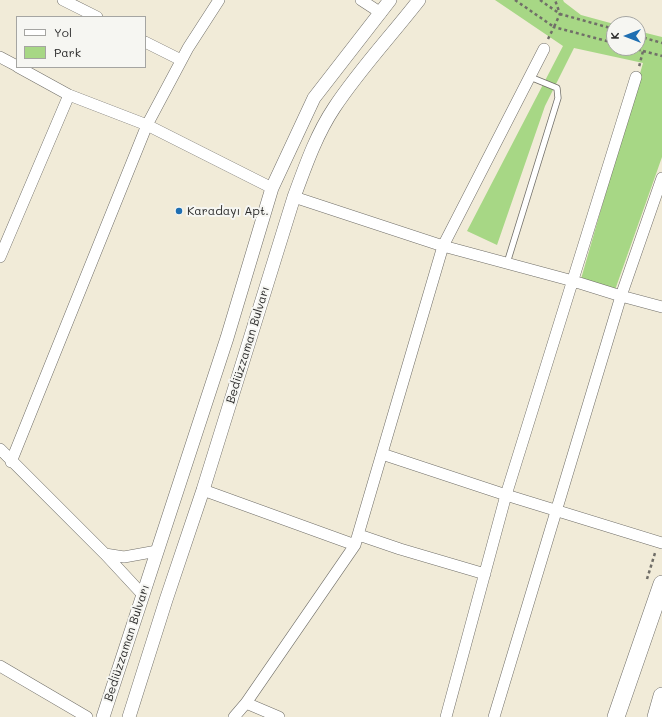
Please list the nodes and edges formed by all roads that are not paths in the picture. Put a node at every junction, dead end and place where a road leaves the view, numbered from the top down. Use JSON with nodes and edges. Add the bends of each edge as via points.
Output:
{"nodes":[{"id":1,"x":63,"y":0,"type":"edge"},
{"id":2,"x":218,"y":0,"type":"edge"},
{"id":3,"x":361,"y":0,"type":"edge"},
{"id":4,"x":390,"y":0,"type":"edge"},
{"id":5,"x":419,"y":0,"type":"edge"},
{"id":6,"x":381,"y":13,"type":"junction"},
{"id":7,"x":95,"y":16,"type":"edge"},
{"id":8,"x":146,"y":42,"type":"edge"},
{"id":9,"x":544,"y":49,"type":"road end"},
{"id":10,"x":0,"y":57,"type":"edge"},
{"id":11,"x":182,"y":60,"type":"junction"},
{"id":12,"x":16,"y":66,"type":"edge"},
{"id":13,"x":20,"y":68,"type":"edge"},
{"id":14,"x":530,"y":77,"type":"junction"},
{"id":15,"x":636,"y":77,"type":"road end"},
{"id":16,"x":68,"y":95,"type":"junction"},
{"id":17,"x":147,"y":125,"type":"junction"},
{"id":18,"x":662,"y":178,"type":"edge"},
{"id":19,"x":272,"y":188,"type":"junction"},
{"id":20,"x":294,"y":197,"type":"junction"},
{"id":21,"x":443,"y":246,"type":"junction"},
{"id":22,"x":0,"y":257,"type":"edge"},
{"id":23,"x":507,"y":263,"type":"junction"},
{"id":24,"x":572,"y":281,"type":"junction"},
{"id":25,"x":621,"y":296,"type":"junction"},
{"id":26,"x":662,"y":307,"type":"edge"},
{"id":27,"x":0,"y":450,"type":"edge"},
{"id":28,"x":382,"y":454,"type":"junction"},
{"id":29,"x":11,"y":462,"type":"junction"},
{"id":30,"x":203,"y":490,"type":"junction"},
{"id":31,"x":506,"y":496,"type":"junction"},
{"id":32,"x":557,"y":511,"type":"junction"},
{"id":33,"x":357,"y":540,"type":"junction"},
{"id":34,"x":662,"y":543,"type":"edge"},
{"id":35,"x":157,"y":551,"type":"junction"},
{"id":36,"x":105,"y":554,"type":"junction"},
{"id":37,"x":485,"y":574,"type":"junction"},
{"id":38,"x":662,"y":584,"type":"edge"},
{"id":39,"x":143,"y":595,"type":"junction"},
{"id":40,"x":0,"y":666,"type":"edge"},
{"id":41,"x":662,"y":696,"type":"edge"},
{"id":42,"x":246,"y":702,"type":"junction"},
{"id":43,"x":87,"y":717,"type":"edge"},
{"id":44,"x":103,"y":717,"type":"edge"},
{"id":45,"x":129,"y":717,"type":"edge"},
{"id":46,"x":234,"y":717,"type":"edge"},
{"id":47,"x":279,"y":717,"type":"edge"},
{"id":48,"x":446,"y":717,"type":"edge"},
{"id":49,"x":494,"y":717,"type":"edge"},
{"id":50,"x":616,"y":717,"type":"edge"},
{"id":51,"x":656,"y":717,"type":"edge"}],
"edges":[{"from":1,"to":7,"type":"street"},
{"from":2,"to":11,"type":"street"},
{"from":3,"to":6,"type":"street"},
{"from":4,"to":6,"type":"street","name":"Bediüzzaman Bulvarı"},
{"from":5,"to":20,"type":"street","name":"Bediüzzaman Bulvarı","via":[[333,108],[322,128]]},
{"from":6,"to":19,"type":"street","name":"Bediüzzaman Bulvarı","via":[[314,98]]},
{"from":8,"to":11,"type":"street"},
{"from":9,"to":14,"type":"street"},
{"from":10,"to":12,"type":"street"},
{"from":11,"to":17,"type":"street"},
{"from":13,"to":16,"type":"street"},
{"from":14,"to":21,"type":"street"},
{"from":14,"to":23,"type":"lane","via":[[557,88],[558,98]]},
{"from":15,"to":24,"type":"street"},
{"from":16,"to":17,"type":"street"},
{"from":16,"to":22,"type":"street"},
{"from":17,"to":19,"type":"street"},
{"from":17,"to":29,"type":"street"},
{"from":18,"to":25,"type":"street"},
{"from":19,"to":35,"type":"street","name":"Bediüzzaman Bulvarı","via":[[227,338]]},
{"from":20,"to":21,"type":"street"},
{"from":20,"to":30,"type":"street","name":"Bediüzzaman Bulvarı"},
{"from":21,"to":23,"type":"street"},
{"from":21,"to":28,"type":"street"},
{"from":23,"to":24,"type":"street"},
{"from":24,"to":25,"type":"street"},
{"from":24,"to":31,"type":"street"},
{"from":25,"to":26,"type":"street"},
{"from":25,"to":32,"type":"street"},
{"from":27,"to":29,"type":"street"},
{"from":28,"to":31,"type":"street"},
{"from":28,"to":33,"type":"street"},
{"from":29,"to":36,"type":"street"},
{"from":30,"to":33,"type":"street"},
{"from":30,"to":45,"type":"street","name":"Bediüzzaman Bulvarı"},
{"from":31,"to":32,"type":"street"},
{"from":31,"to":37,"type":"street"},
{"from":32,"to":34,"type":"street"},
{"from":32,"to":49,"type":"street"},
{"from":33,"to":37,"type":"street","via":[[400,549]]},
{"from":33,"to":42,"type":"street"},
{"from":35,"to":36,"type":"street","via":[[124,557]]},
{"from":35,"to":39,"type":"street","name":"Bediüzzaman Bulvarı"},
{"from":36,"to":39,"type":"street"},
{"from":37,"to":48,"type":"street"},
{"from":38,"to":50,"type":"main road"},
{"from":39,"to":44,"type":"street","name":"Bediüzzaman Bulvarı"},
{"from":40,"to":43,"type":"street"},
{"from":41,"to":51,"type":"main road"},
{"from":42,"to":46,"type":"street"},
{"from":42,"to":47,"type":"street"}]}
